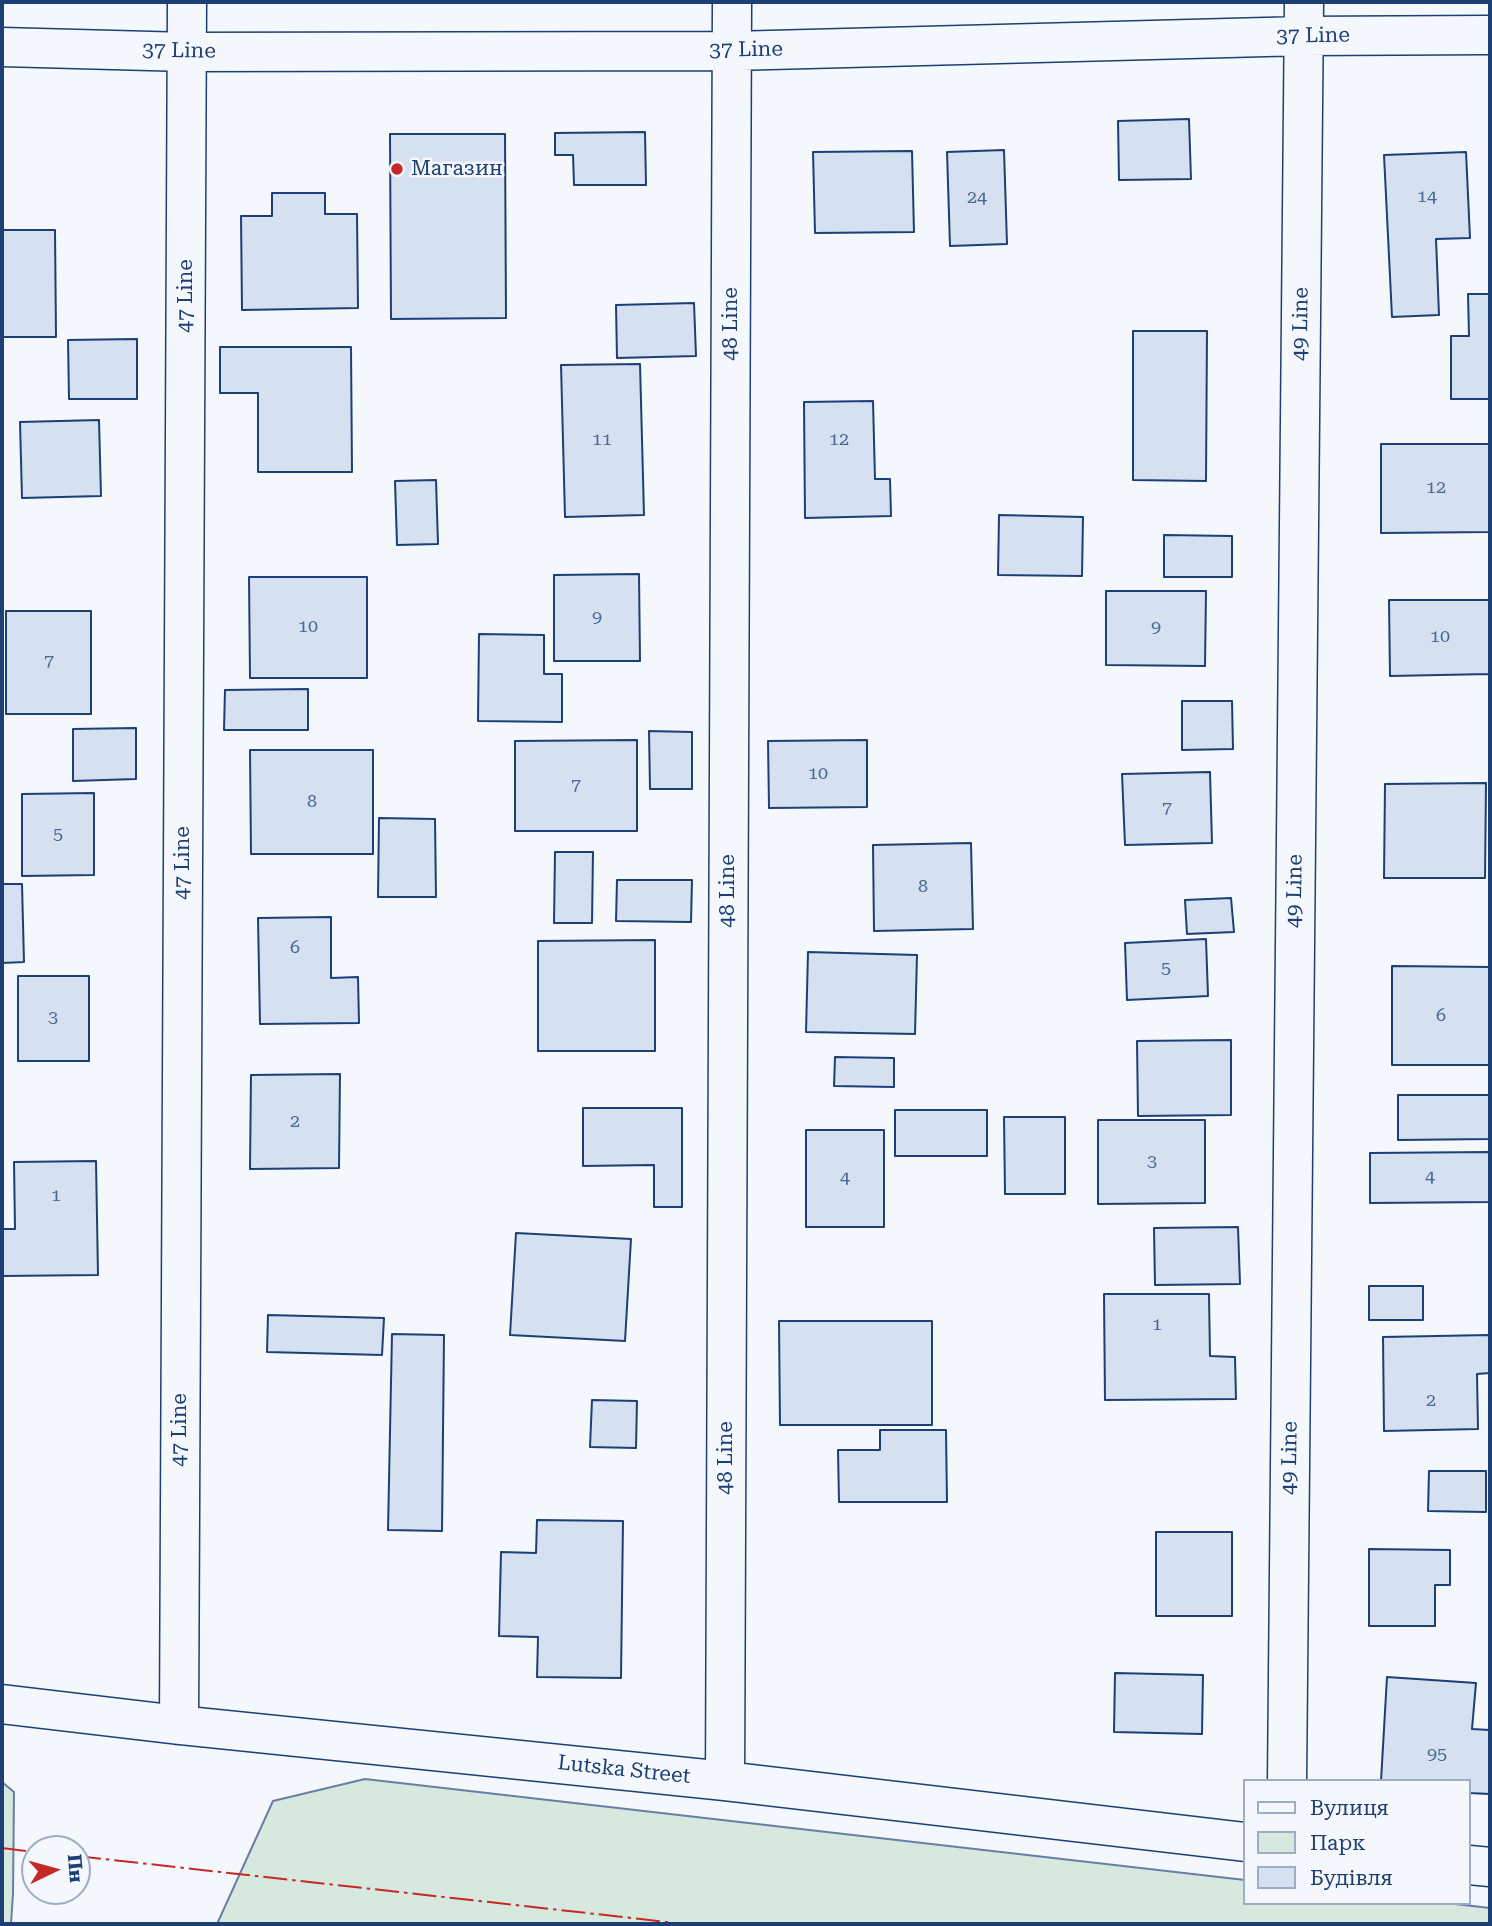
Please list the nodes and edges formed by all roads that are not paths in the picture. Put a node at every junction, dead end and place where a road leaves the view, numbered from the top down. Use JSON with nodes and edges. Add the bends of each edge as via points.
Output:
{"nodes":[{"id":1,"x":187,"y":2,"type":"edge"},
{"id":2,"x":732,"y":2,"type":"edge"},
{"id":3,"x":1304,"y":19,"type":"edge"},
{"id":4,"x":1490,"y":35,"type":"edge"},
{"id":5,"x":2,"y":47,"type":"edge"},
{"id":6,"x":732,"y":51,"type":"junction"},
{"id":7,"x":187,"y":52,"type":"junction"},
{"id":8,"x":2,"y":1704,"type":"edge"},
{"id":9,"x":179,"y":1725,"type":"junction"},
{"id":10,"x":1287,"y":1779,"type":"edge"},
{"id":11,"x":725,"y":1781,"type":"junction"},
{"id":12,"x":1244,"y":1842,"type":"edge"},
{"id":13,"x":1471,"y":1865,"type":"edge"},
{"id":14,"x":1490,"y":1867,"type":"edge"}],
"edges":[{"from":1,"to":7,"type":"street","name":"47 Line"},
{"from":2,"to":6,"type":"street","name":"48 Line"},
{"from":3,"to":4,"type":"street","name":"37 Line"},
{"from":3,"to":6,"type":"street","name":"37 Line"},
{"from":3,"to":10,"type":"street","name":"49 Line"},
{"from":5,"to":7,"type":"street","name":"37 Line"},
{"from":6,"to":7,"type":"street","name":"37 Line"},
{"from":6,"to":11,"type":"street","name":"48 Line"},
{"from":7,"to":9,"type":"street","name":"47 Line"},
{"from":8,"to":9,"type":"street","name":"Lutska Street"},
{"from":9,"to":11,"type":"street","name":"Lutska Street"},
{"from":11,"to":12,"type":"street","name":"Lutska Street"},
{"from":13,"to":14,"type":"street"}]}
